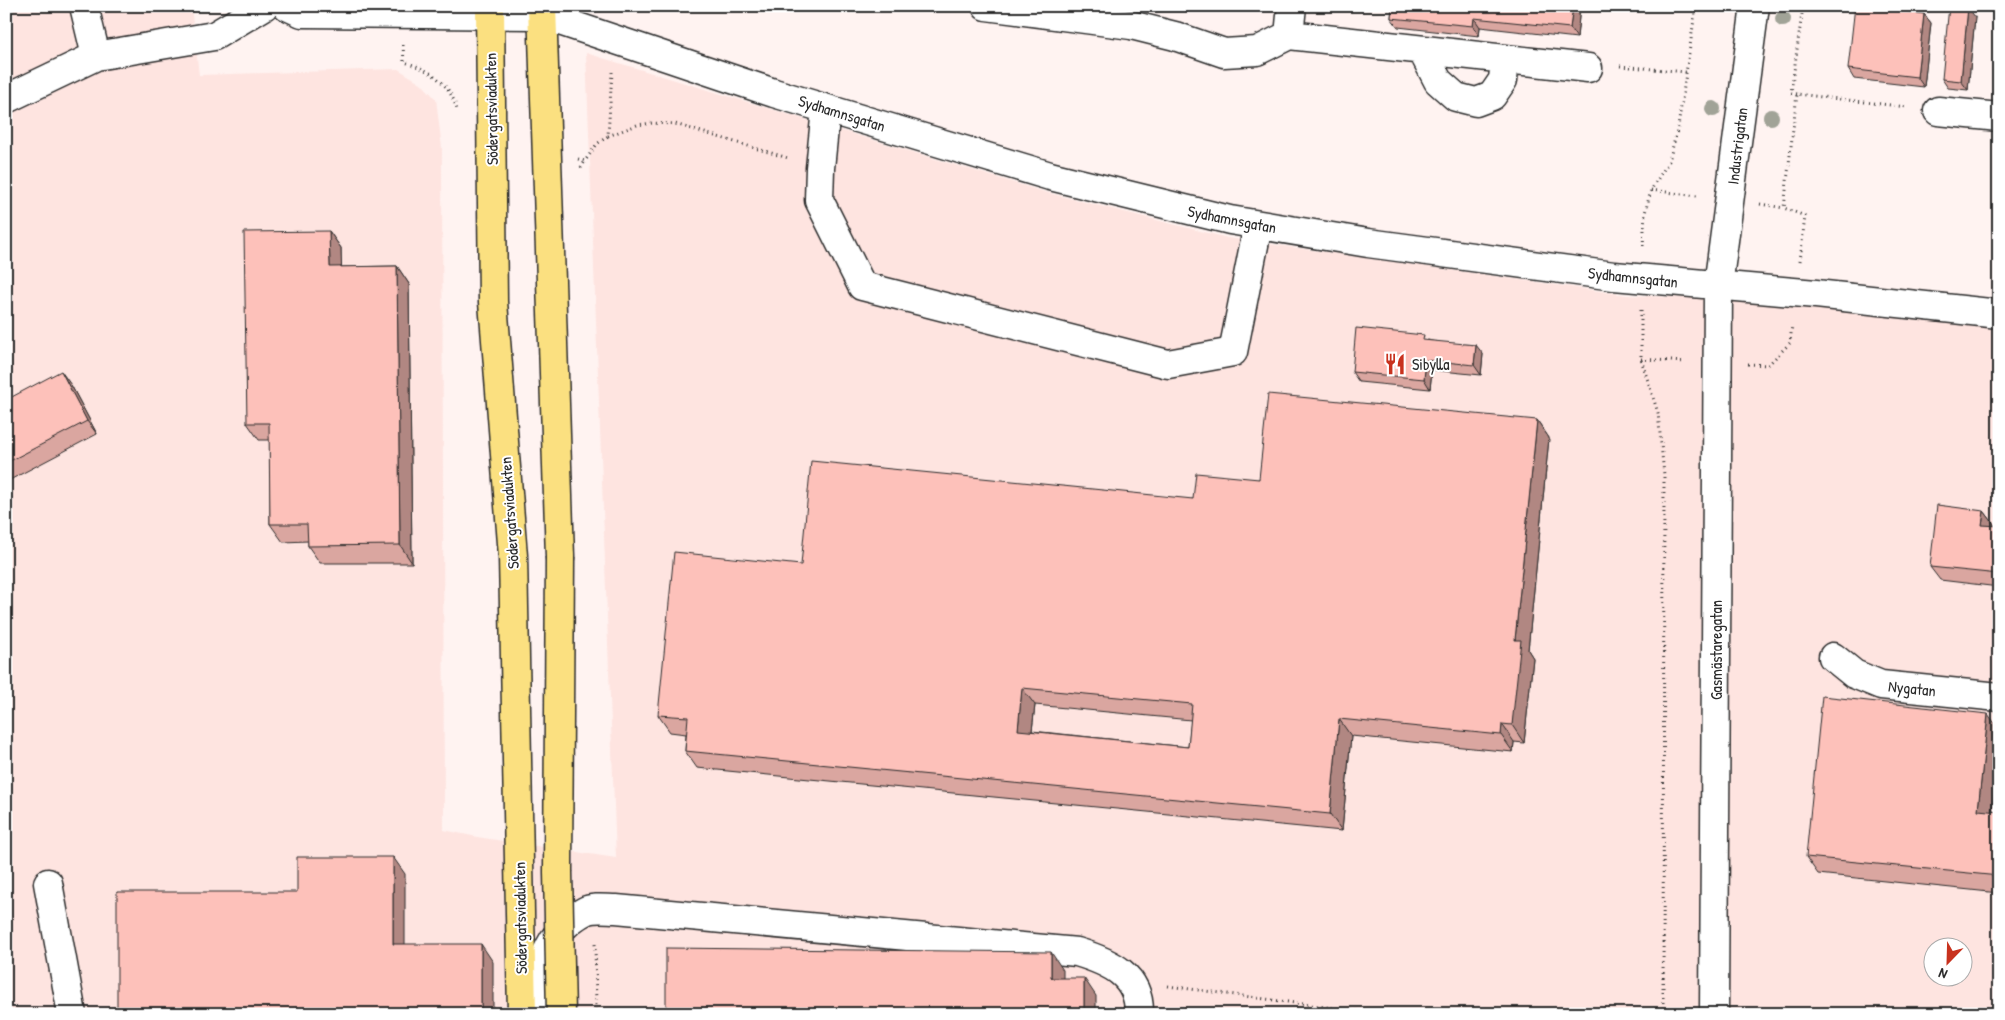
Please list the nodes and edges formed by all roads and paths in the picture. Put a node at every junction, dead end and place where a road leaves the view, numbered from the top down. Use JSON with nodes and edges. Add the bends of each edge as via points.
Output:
{"nodes":[{"id":1,"x":84,"y":6,"type":"edge"},
{"id":2,"x":264,"y":6,"type":"edge"},
{"id":3,"x":287,"y":6,"type":"edge"},
{"id":4,"x":650,"y":6,"type":"edge"},
{"id":5,"x":669,"y":6,"type":"edge"},
{"id":6,"x":986,"y":6,"type":"edge"},
{"id":7,"x":1292,"y":6,"type":"edge"},
{"id":8,"x":1696,"y":6,"type":"edge"},
{"id":9,"x":1754,"y":6,"type":"edge"},
{"id":10,"x":1803,"y":6,"type":"edge"},
{"id":11,"x":490,"y":10,"type":"edge"},
{"id":12,"x":542,"y":10,"type":"edge"},
{"id":13,"x":403,"y":13,"type":"junction"},
{"id":14,"x":1289,"y":35,"type":"junction"},
{"id":15,"x":1422,"y":50,"type":"junction"},
{"id":16,"x":96,"y":56,"type":"junction"},
{"id":17,"x":1505,"y":58,"type":"junction"},
{"id":18,"x":1588,"y":68,"type":"joint"},
{"id":19,"x":1686,"y":72,"type":"junction"},
{"id":20,"x":1797,"y":94,"type":"junction"},
{"id":21,"x":6,"y":99,"type":"edge"},
{"id":22,"x":826,"y":109,"type":"junction"},
{"id":23,"x":1938,"y":111,"type":"joint"},
{"id":24,"x":459,"y":117,"type":"dead end"},
{"id":25,"x":1999,"y":117,"type":"edge"},
{"id":26,"x":608,"y":136,"type":"dead end"},
{"id":27,"x":820,"y":168,"type":"junction"},
{"id":28,"x":1258,"y":225,"type":"junction"},
{"id":29,"x":1641,"y":279,"type":"junction"},
{"id":30,"x":1718,"y":286,"type":"junction"},
{"id":31,"x":1796,"y":292,"type":"junction"},
{"id":32,"x":1999,"y":314,"type":"edge"},
{"id":33,"x":1641,"y":359,"type":"junction"},
{"id":34,"x":1718,"y":364,"type":"junction"},
{"id":35,"x":1833,"y":657,"type":"dead end"},
{"id":36,"x":1999,"y":697,"type":"edge"},
{"id":37,"x":48,"y":883,"type":"dead end"},
{"id":38,"x":595,"y":933,"type":"dead end"},
{"id":39,"x":1130,"y":981,"type":"junction"},
{"id":40,"x":531,"y":1008,"type":"edge"},
{"id":41,"x":596,"y":1011,"type":"dead end"},
{"id":42,"x":72,"y":1014,"type":"edge"},
{"id":43,"x":561,"y":1014,"type":"edge"},
{"id":44,"x":1139,"y":1014,"type":"edge"},
{"id":45,"x":1378,"y":1014,"type":"edge"},
{"id":46,"x":1663,"y":1014,"type":"edge"},
{"id":47,"x":1714,"y":1014,"type":"edge"}],
"edges":[{"from":1,"to":16,"type":"street"},
{"from":2,"to":16,"type":"street","via":[[214,36]]},
{"from":3,"to":13,"type":"street","name":"Sydhamnsgatan","via":[[302,12]]},
{"from":4,"to":5,"type":"path","via":[[668,11]]},
{"from":6,"to":14,"type":"street","via":[[1131,25],[1224,52],[1257,51]]},
{"from":7,"to":14,"type":"street"},
{"from":8,"to":19,"type":"path"},
{"from":9,"to":30,"type":"street","name":"Industrigatan"},
{"from":10,"to":20,"type":"path","via":[[1791,93]]},
{"from":11,"to":12,"type":"street","name":"Sydhamnsgatan"},
{"from":11,"to":13,"type":"street","name":"Sydhamnsgatan"},
{"from":11,"to":40,"type":"main road","name":"Södergatsviadukten","via":[[493,302],[513,556]]},
{"from":12,"to":22,"type":"street","name":"Sydhamnsgatan"},
{"from":12,"to":43,"type":"main road","bridge":true,"via":[[560,556],[558,872]]},
{"from":13,"to":24,"type":"path","via":[[404,62],[428,70],[439,79],[451,93]]},
{"from":14,"to":15,"type":"street"},
{"from":15,"to":17,"type":"street"},
{"from":15,"to":17,"type":"street","via":[[1438,81],[1456,97],[1476,102],[1492,96],[1504,80]]},
{"from":16,"to":21,"type":"street"},
{"from":17,"to":18,"type":"street"},
{"from":18,"to":19,"type":"path","via":[[1614,65]]},
{"from":19,"to":29,"type":"path","via":[[1669,161],[1651,190],[1645,213]]},
{"from":20,"to":23,"type":"path"},
{"from":20,"to":31,"type":"path","via":[[1784,208],[1805,216]]},
{"from":22,"to":27,"type":"street"},
{"from":22,"to":28,"type":"street","name":"Sydhamnsgatan","via":[[1050,176]]},
{"from":23,"to":25,"type":"street"},
{"from":26,"to":27,"type":"path","via":[[637,125],[676,124]]},
{"from":27,"to":28,"type":"street","via":[[819,200],[862,286],[1168,364],[1233,352]]},
{"from":28,"to":29,"type":"street","name":"Sydhamnsgatan"},
{"from":29,"to":30,"type":"street","name":"Sydhamnsgatan"},
{"from":29,"to":33,"type":"path"},
{"from":30,"to":31,"type":"street","name":"Sydhamnsgatan"},
{"from":30,"to":34,"type":"street","name":"Gasmästaregatan"},
{"from":31,"to":32,"type":"street","name":"Sydhamnsgatan"},
{"from":31,"to":34,"type":"path","via":[[1790,343],[1768,365]]},
{"from":33,"to":34,"type":"path"},
{"from":33,"to":46,"type":"path","via":[[1658,413],[1664,474]]},
{"from":34,"to":47,"type":"street","name":"Gasmästaregatan"},
{"from":35,"to":36,"type":"street","name":"Nygatan","via":[[1854,674],[1881,685]]},
{"from":37,"to":42,"type":"street"},
{"from":38,"to":41,"type":"path"},
{"from":39,"to":40,"type":"street","via":[[1107,963],[1077,952],[616,909],[586,910],[558,932],[541,963]]},
{"from":39,"to":44,"type":"street","via":[[1139,999]]},
{"from":39,"to":45,"type":"path"}]}
